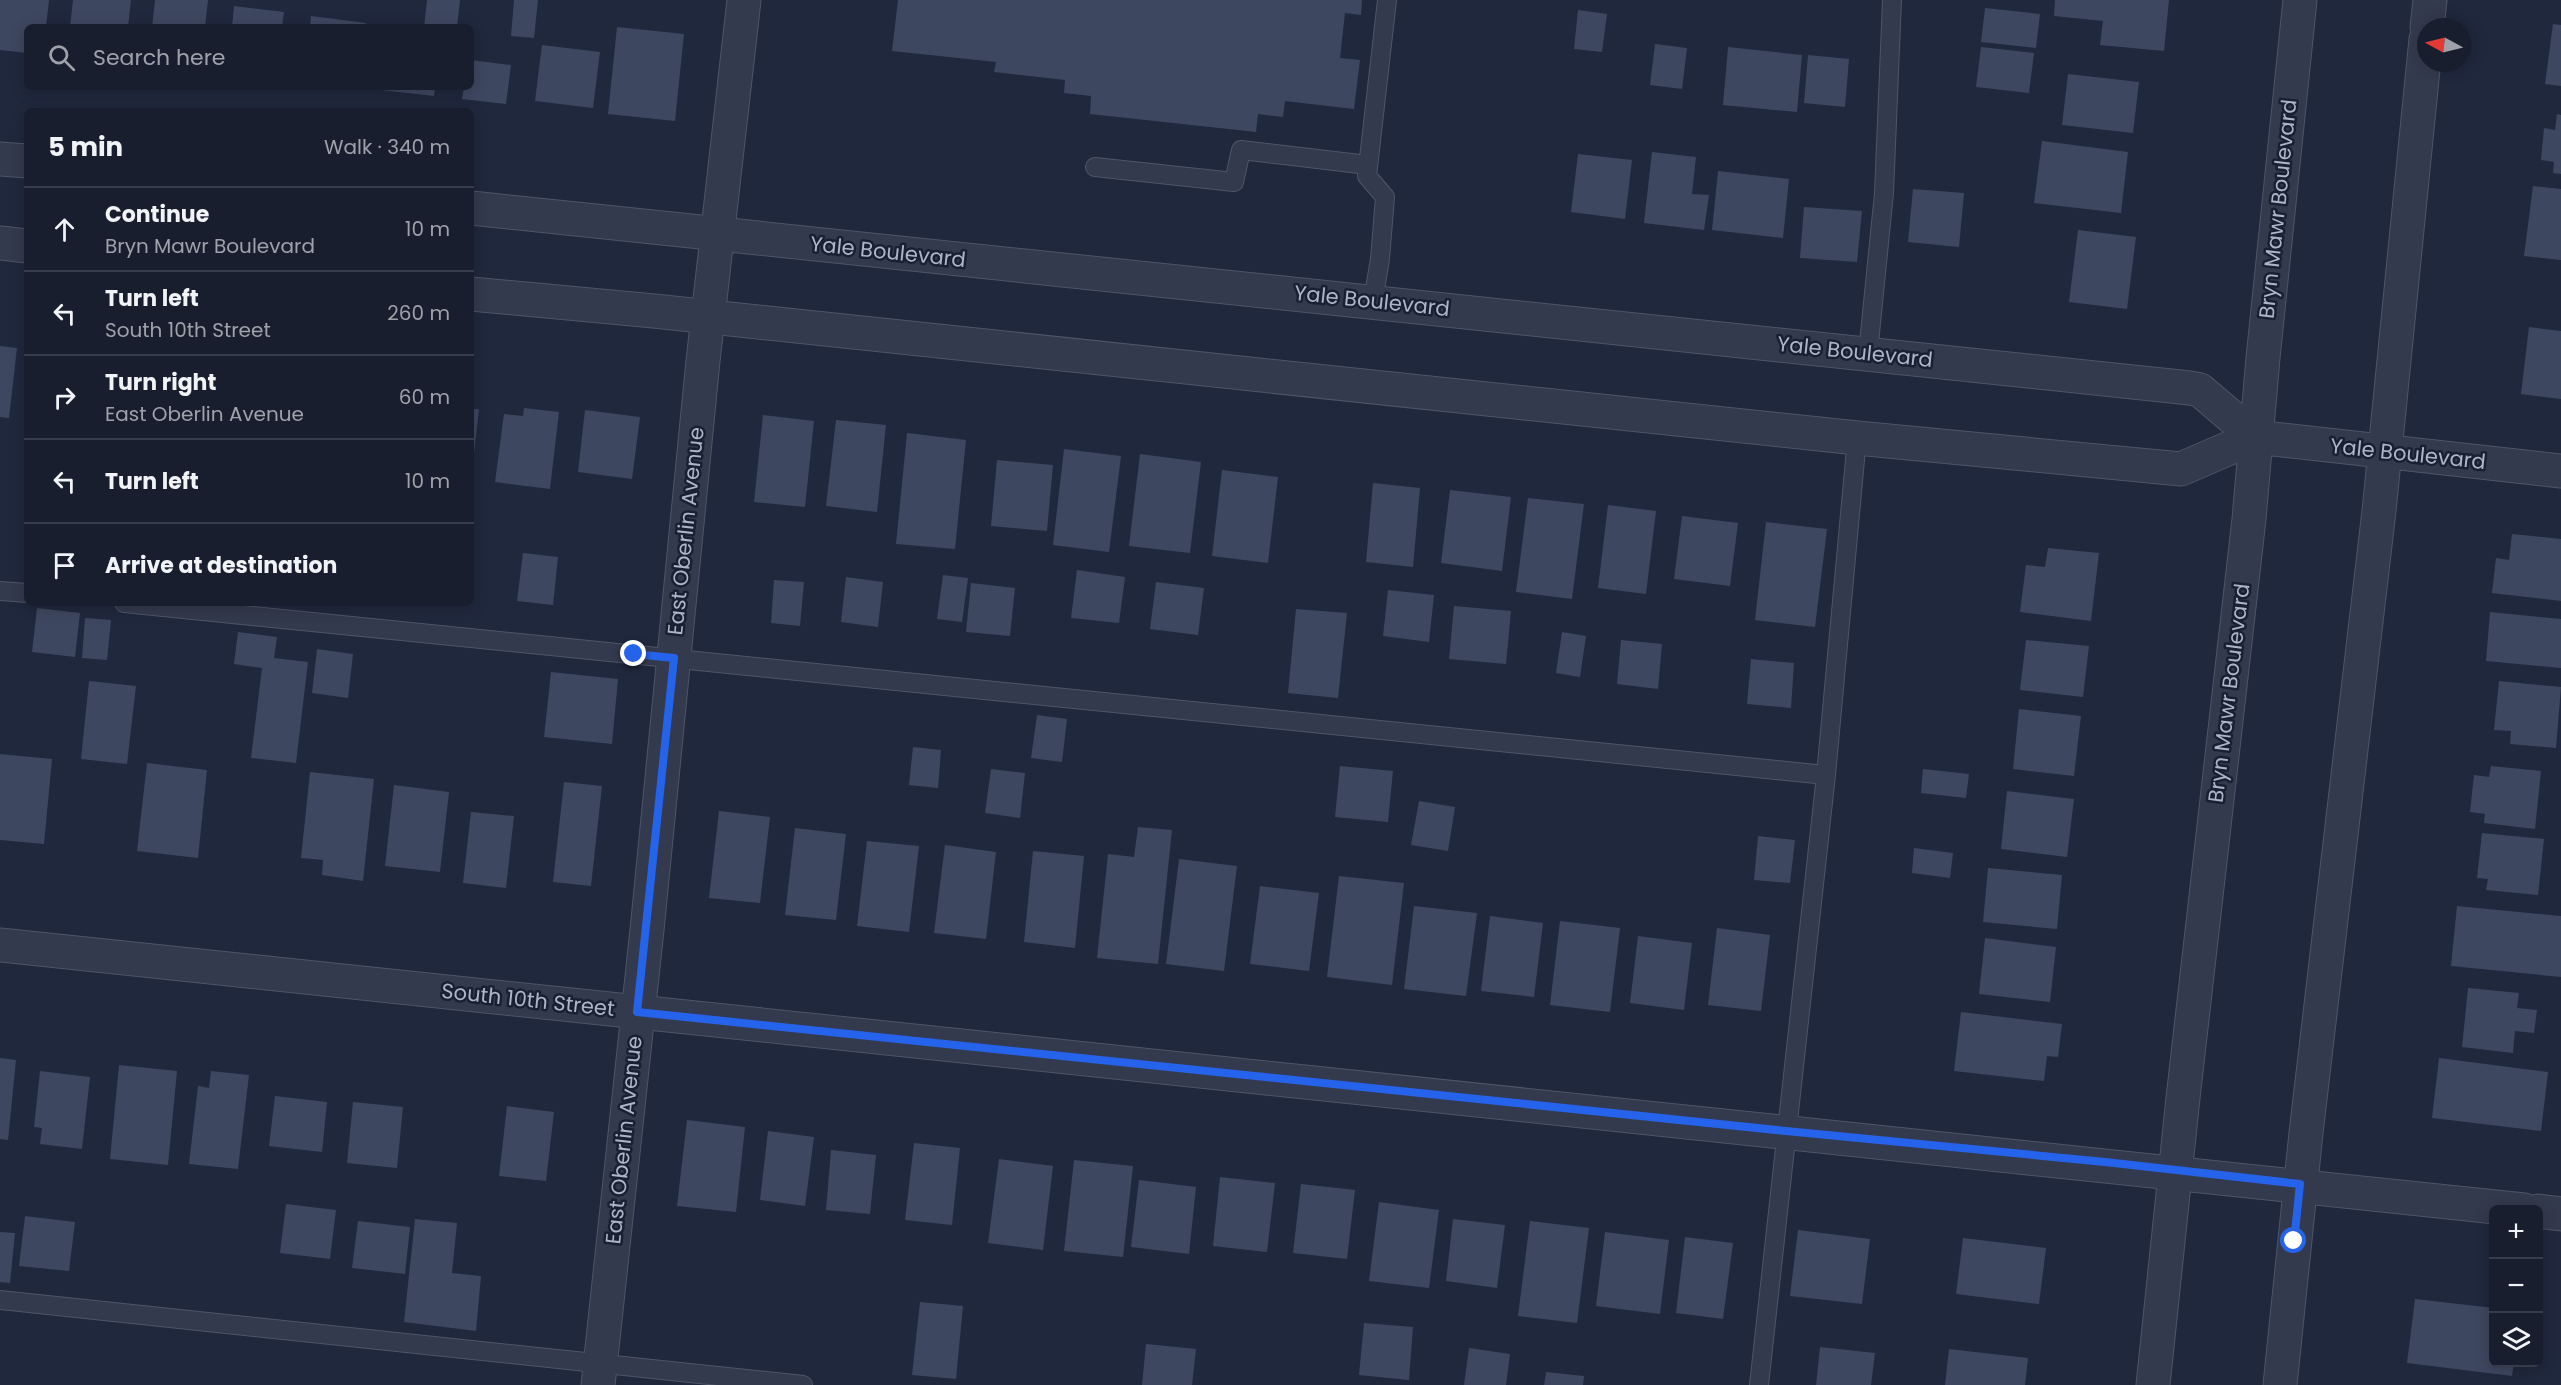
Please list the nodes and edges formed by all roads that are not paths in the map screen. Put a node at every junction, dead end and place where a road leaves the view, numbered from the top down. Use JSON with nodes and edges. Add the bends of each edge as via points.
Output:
{"nodes":[{"id":1,"x":744,"y":0,"type":"edge"},
{"id":2,"x":1387,"y":0,"type":"edge"},
{"id":3,"x":1892,"y":0,"type":"edge"},
{"id":4,"x":2300,"y":0,"type":"edge"},
{"id":5,"x":2430,"y":0,"type":"edge"},
{"id":6,"x":2428,"y":18,"type":"edge"},
{"id":7,"x":2423,"y":72,"type":"edge"},
{"id":8,"x":0,"y":159,"type":"edge"},
{"id":9,"x":24,"y":161,"type":"edge"},
{"id":10,"x":1368,"y":165,"type":"junction"},
{"id":11,"x":1095,"y":167,"type":"dead end"},
{"id":12,"x":474,"y":208,"type":"edge"},
{"id":13,"x":719,"y":233,"type":"junction"},
{"id":14,"x":0,"y":243,"type":"edge"},
{"id":15,"x":24,"y":246,"type":"edge"},
{"id":16,"x":474,"y":294,"type":"edge"},
{"id":17,"x":1373,"y":301,"type":"junction"},
{"id":18,"x":708,"y":318,"type":"junction"},
{"id":19,"x":1868,"y":353,"type":"junction"},
{"id":20,"x":2255,"y":437,"type":"junction"},
{"id":21,"x":1857,"y":438,"type":"junction"},
{"id":22,"x":2385,"y":452,"type":"junction"},
{"id":23,"x":2561,"y":471,"type":"edge"},
{"id":24,"x":0,"y":591,"type":"edge"},
{"id":25,"x":24,"y":593,"type":"edge"},
{"id":26,"x":154,"y":606,"type":"edge"},
{"id":27,"x":674,"y":658,"type":"junction"},
{"id":28,"x":1826,"y":775,"type":"junction"},
{"id":29,"x":0,"y":945,"type":"edge"},
{"id":30,"x":637,"y":1012,"type":"junction"},
{"id":31,"x":1786,"y":1131,"type":"junction"},
{"id":32,"x":2175,"y":1171,"type":"junction"},
{"id":33,"x":2300,"y":1184,"type":"junction"},
{"id":34,"x":2489,"y":1205,"type":"edge"},
{"id":35,"x":2543,"y":1212,"type":"edge"},
{"id":36,"x":2561,"y":1214,"type":"edge"},
{"id":37,"x":0,"y":1300,"type":"edge"},
{"id":38,"x":599,"y":1374,"type":"edge"},
{"id":39,"x":803,"y":1385,"type":"edge"},
{"id":40,"x":1759,"y":1385,"type":"edge"},
{"id":41,"x":2153,"y":1385,"type":"edge"},
{"id":42,"x":2280,"y":1385,"type":"edge"}],
"edges":[{"from":1,"to":13,"type":"street","name":"East Oberlin Avenue"},
{"from":2,"to":10,"type":"lane"},
{"from":3,"to":19,"type":"lane","via":[[1884,193]]},
{"from":4,"to":20,"type":"street","name":"Bryn Mawr Boulevard"},
{"from":5,"to":6,"type":"street"},
{"from":7,"to":22,"type":"street"},
{"from":8,"to":9,"type":"street"},
{"from":10,"to":11,"type":"lane","via":[[1241,150],[1234,182]]},
{"from":10,"to":17,"type":"lane","via":[[1367,176],[1385,197]]},
{"from":12,"to":13,"type":"street","name":"Yale Boulevard"},
{"from":13,"to":17,"type":"street","name":"Yale Boulevard"},
{"from":13,"to":18,"type":"street","name":"East Oberlin Avenue"},
{"from":14,"to":15,"type":"street"},
{"from":16,"to":18,"type":"street","name":"Yale Boulevard"},
{"from":17,"to":19,"type":"street","name":"Yale Boulevard"},
{"from":18,"to":21,"type":"street","name":"Yale Boulevard"},
{"from":18,"to":27,"type":"street","name":"East Oberlin Avenue"},
{"from":19,"to":20,"type":"street","name":"Yale Boulevard","via":[[2200,390]]},
{"from":20,"to":21,"type":"street","name":"Yale Boulevard","via":[[2181,469]]},
{"from":20,"to":22,"type":"street","name":"Yale Boulevard"},
{"from":20,"to":32,"type":"street","name":"Bryn Mawr Boulevard"},
{"from":21,"to":28,"type":"lane"},
{"from":22,"to":23,"type":"street","name":"Yale Boulevard"},
{"from":22,"to":33,"type":"street"},
{"from":24,"to":25,"type":"lane"},
{"from":26,"to":27,"type":"lane"},
{"from":27,"to":28,"type":"lane"},
{"from":27,"to":30,"type":"street","name":"East Oberlin Avenue"},
{"from":28,"to":31,"type":"lane"},
{"from":29,"to":30,"type":"street","name":"South 10th Street"},
{"from":30,"to":31,"type":"street","name":"South 10th Street"},
{"from":30,"to":38,"type":"street","name":"East Oberlin Avenue"},
{"from":31,"to":32,"type":"street","name":"South 10th Street"},
{"from":31,"to":40,"type":"lane"},
{"from":32,"to":33,"type":"street","name":"South 10th Street"},
{"from":32,"to":41,"type":"street","name":"Bryn Mawr Boulevard"},
{"from":33,"to":34,"type":"street","name":"South 10th Street"},
{"from":33,"to":42,"type":"street"},
{"from":35,"to":36,"type":"street"},
{"from":37,"to":38,"type":"lane"},
{"from":38,"to":39,"type":"lane"}]}
